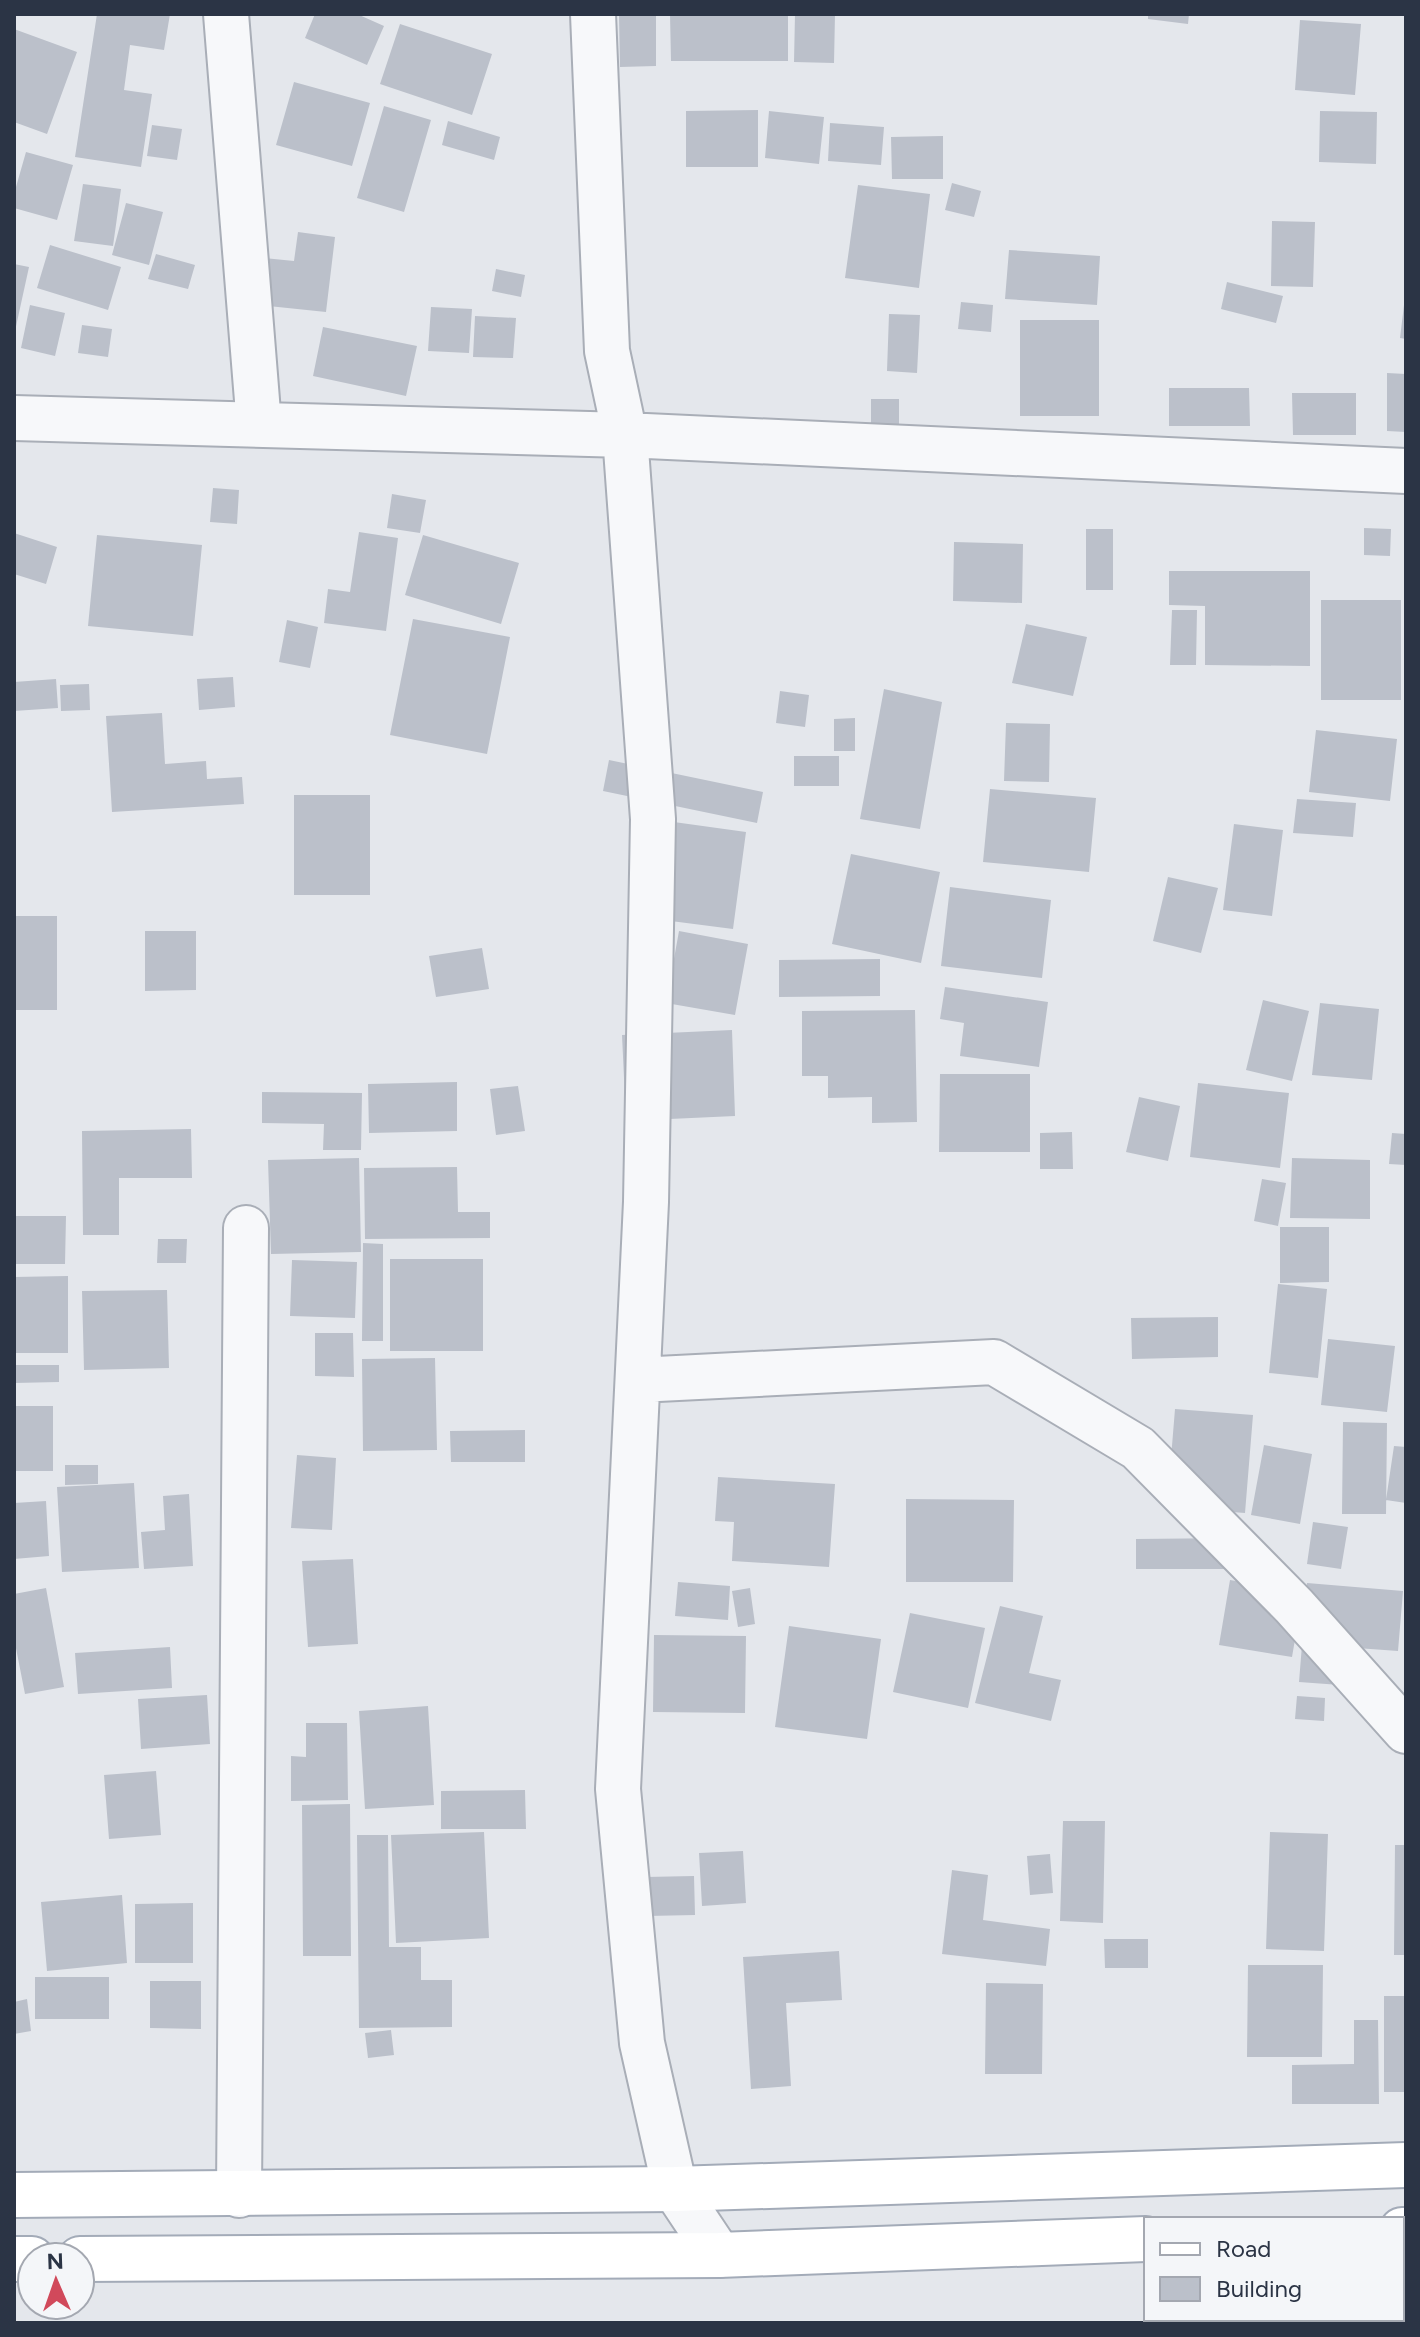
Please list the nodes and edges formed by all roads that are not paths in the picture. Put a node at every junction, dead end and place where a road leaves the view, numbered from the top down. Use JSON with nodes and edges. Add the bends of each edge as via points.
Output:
{"nodes":[{"id":1,"x":226,"y":14,"type":"edge"},
{"id":2,"x":593,"y":14,"type":"edge"},
{"id":3,"x":14,"y":418,"type":"edge"},
{"id":4,"x":259,"y":425,"type":"junction"},
{"id":5,"x":625,"y":435,"type":"junction"},
{"id":6,"x":1406,"y":471,"type":"edge"},
{"id":7,"x":246,"y":1228,"type":"dead end"},
{"id":8,"x":638,"y":1380,"type":"junction"},
{"id":9,"x":1360,"y":1680,"type":"junction"},
{"id":10,"x":1406,"y":1681,"type":"edge"},
{"id":11,"x":1406,"y":1731,"type":"edge"},
{"id":12,"x":1406,"y":2165,"type":"edge"},
{"id":13,"x":675,"y":2189,"type":"junction"},
{"id":14,"x":14,"y":2195,"type":"edge"},
{"id":15,"x":239,"y":2195,"type":"junction"},
{"id":16,"x":1144,"y":2239,"type":"edge"},
{"id":17,"x":719,"y":2255,"type":"junction"},
{"id":18,"x":96,"y":2259,"type":"edge"}],
"edges":[{"from":1,"to":4,"type":"street"},
{"from":2,"to":5,"type":"street","via":[[607,351]]},
{"from":3,"to":4,"type":"street"},
{"from":4,"to":5,"type":"street"},
{"from":5,"to":6,"type":"street"},
{"from":5,"to":8,"type":"street","via":[[653,819]]},
{"from":7,"to":15,"type":"street"},
{"from":8,"to":9,"type":"street","via":[[994,1362],[1138,1448]]},
{"from":8,"to":13,"type":"street","via":[[618,1789],[642,2043]]},
{"from":9,"to":10,"type":"street"},
{"from":9,"to":11,"type":"street"},
{"from":12,"to":13,"type":"main road"},
{"from":13,"to":15,"type":"main road"},
{"from":13,"to":17,"type":"street"},
{"from":14,"to":15,"type":"main road"},
{"from":16,"to":17,"type":"main road"},
{"from":17,"to":18,"type":"main road"}]}
